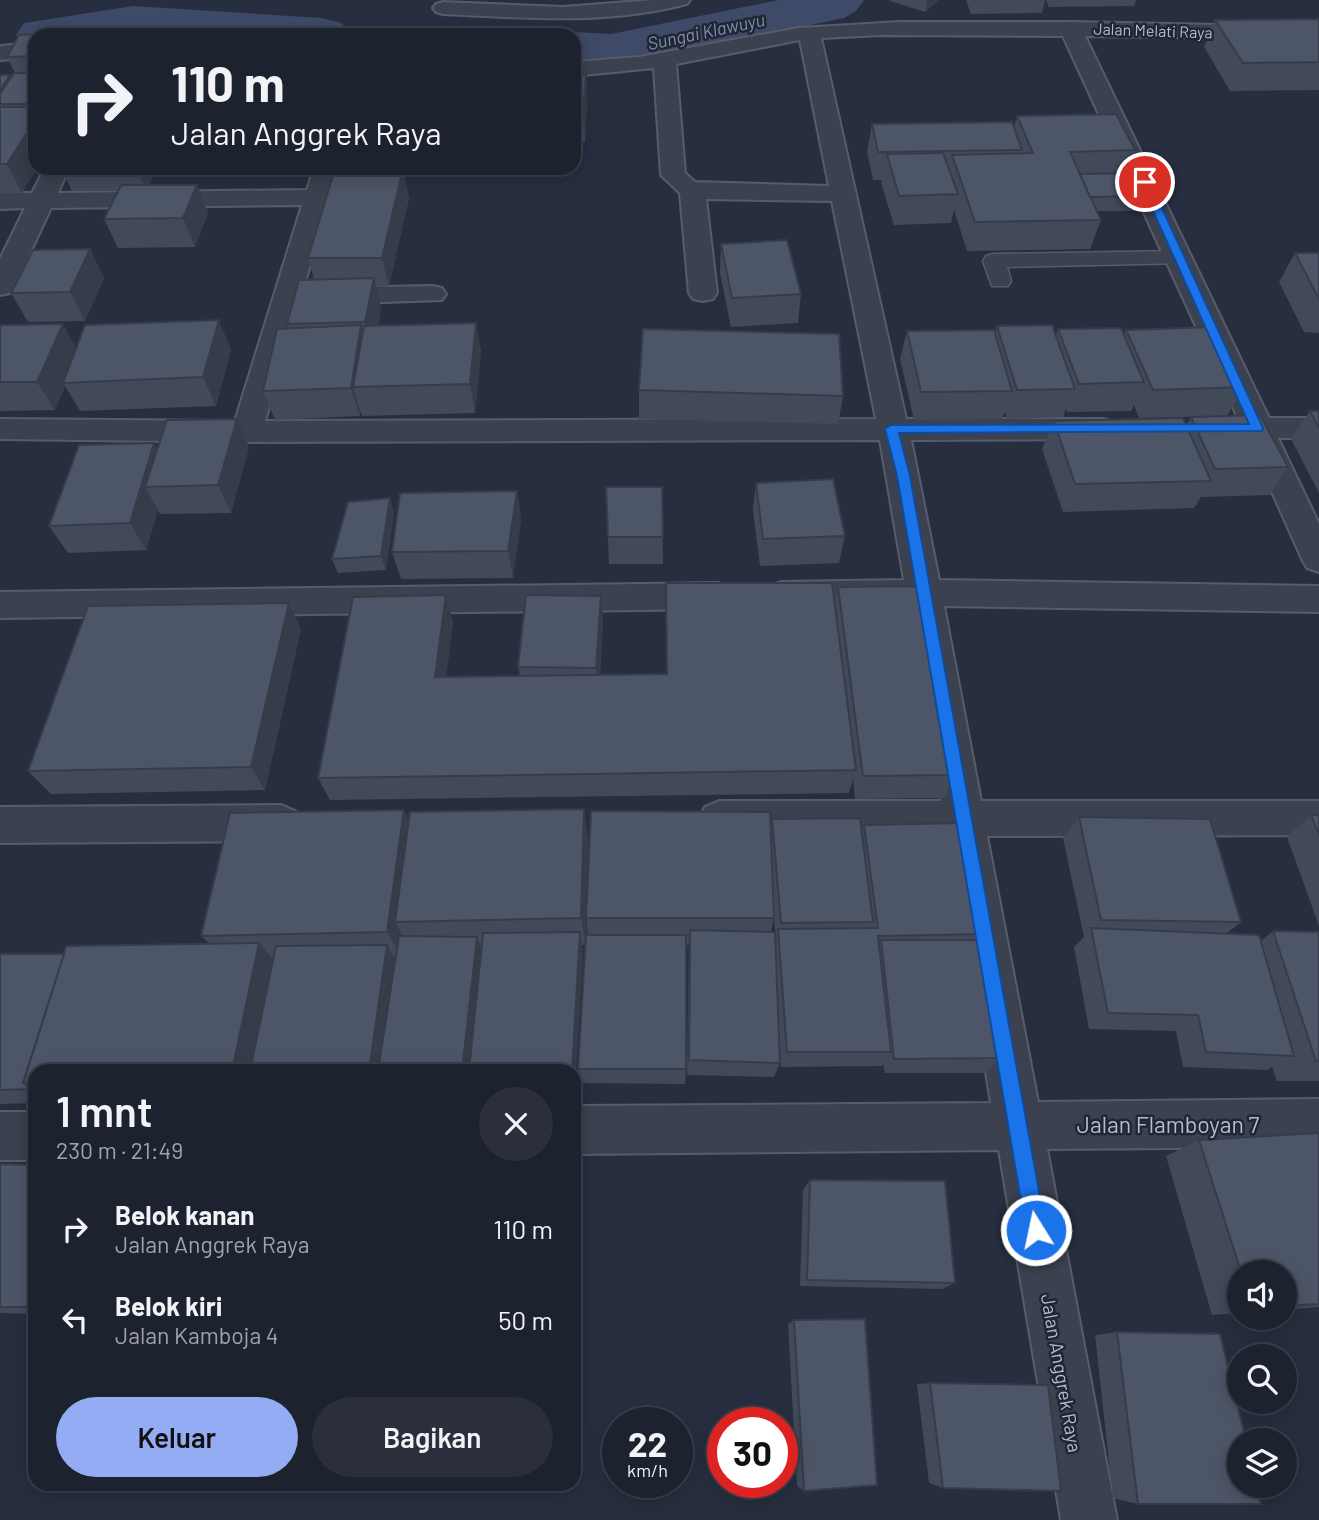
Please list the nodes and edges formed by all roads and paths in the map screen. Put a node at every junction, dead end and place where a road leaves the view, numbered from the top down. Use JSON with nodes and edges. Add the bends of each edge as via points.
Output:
{"nodes":[{"id":1,"x":680,"y":0,"type":"edge"},
{"id":2,"x":443,"y":8,"type":"dead end"},
{"id":3,"x":1168,"y":11,"type":"dead end"},
{"id":4,"x":1070,"y":28,"type":"junction"},
{"id":5,"x":1181,"y":32,"type":"junction"},
{"id":6,"x":809,"y":33,"type":"junction"},
{"id":7,"x":1319,"y":33,"type":"edge"},
{"id":8,"x":28,"y":51,"type":"edge"},
{"id":9,"x":0,"y":53,"type":"edge"},
{"id":10,"x":665,"y":60,"type":"junction"},
{"id":11,"x":581,"y":69,"type":"edge"},
{"id":12,"x":53,"y":175,"type":"edge"},
{"id":13,"x":324,"y":175,"type":"edge"},
{"id":14,"x":1145,"y":182,"type":"junction"},
{"id":15,"x":1117,"y":183,"type":"edge"},
{"id":16,"x":692,"y":189,"type":"junction"},
{"id":17,"x":842,"y":194,"type":"junction"},
{"id":18,"x":316,"y":197,"type":"junction"},
{"id":19,"x":40,"y":199,"type":"junction"},
{"id":20,"x":0,"y":201,"type":"edge"},
{"id":21,"x":1179,"y":258,"type":"junction"},
{"id":22,"x":1000,"y":281,"type":"dead end"},
{"id":23,"x":0,"y":287,"type":"edge"},
{"id":24,"x":703,"y":293,"type":"dead end"},
{"id":25,"x":432,"y":294,"type":"dead end"},
{"id":26,"x":287,"y":297,"type":"junction"},
{"id":27,"x":1192,"y":428,"type":"edge"},
{"id":28,"x":1257,"y":428,"type":"junction"},
{"id":29,"x":1319,"y":428,"type":"edge"},
{"id":30,"x":0,"y":429,"type":"edge"},
{"id":31,"x":891,"y":429,"type":"junction"},
{"id":32,"x":1127,"y":429,"type":"edge"},
{"id":33,"x":247,"y":432,"type":"junction"},
{"id":34,"x":1319,"y":559,"type":"edge"},
{"id":35,"x":924,"y":593,"type":"junction"},
{"id":36,"x":1319,"y":599,"type":"edge"},
{"id":37,"x":0,"y":605,"type":"edge"},
{"id":38,"x":965,"y":817,"type":"junction"},
{"id":39,"x":1319,"y":818,"type":"edge"},
{"id":40,"x":688,"y":819,"type":"edge"},
{"id":41,"x":315,"y":822,"type":"edge"},
{"id":42,"x":0,"y":825,"type":"edge"},
{"id":43,"x":1319,"y":1123,"type":"edge"},
{"id":44,"x":1017,"y":1124,"type":"junction"},
{"id":45,"x":581,"y":1130,"type":"edge"},
{"id":46,"x":0,"y":1136,"type":"edge"},
{"id":47,"x":28,"y":1136,"type":"edge"},
{"id":48,"x":1089,"y":1520,"type":"edge"}],
"edges":[{"from":1,"to":2,"type":"street","via":[[655,8],[566,12]]},
{"from":3,"to":5,"type":"street"},
{"from":4,"to":5,"type":"street","name":"Jalan Melati Raya"},
{"from":4,"to":6,"type":"street","name":"Jalan Melati Raya"},
{"from":4,"to":14,"type":"street"},
{"from":5,"to":7,"type":"street","name":"Jalan Melati Raya"},
{"from":6,"to":10,"type":"street","name":"Jalan Melati Raya"},
{"from":6,"to":17,"type":"street","name":"Jalan Anggrek Raya"},
{"from":8,"to":9,"type":"street"},
{"from":10,"to":11,"type":"street","name":"Jalan Melati Raya"},
{"from":10,"to":16,"type":"street","via":[[673,175]]},
{"from":12,"to":19,"type":"street"},
{"from":13,"to":18,"type":"street"},
{"from":14,"to":15,"type":"lane"},
{"from":14,"to":21,"type":"street"},
{"from":16,"to":17,"type":"street"},
{"from":16,"to":24,"type":"street"},
{"from":17,"to":31,"type":"street","name":"Jalan Anggrek Raya"},
{"from":18,"to":19,"type":"street","via":[[226,188]]},
{"from":18,"to":26,"type":"street"},
{"from":19,"to":20,"type":"street"},
{"from":19,"to":23,"type":"street"},
{"from":21,"to":22,"type":"lane","via":[[994,261]]},
{"from":21,"to":28,"type":"street"},
{"from":25,"to":26,"type":"street"},
{"from":26,"to":33,"type":"street"},
{"from":27,"to":28,"type":"street"},
{"from":28,"to":29,"type":"street"},
{"from":28,"to":34,"type":"street"},
{"from":30,"to":33,"type":"street"},
{"from":31,"to":32,"type":"street"},
{"from":31,"to":33,"type":"street"},
{"from":31,"to":35,"type":"street","name":"Jalan Anggrek Raya"},
{"from":35,"to":36,"type":"street"},
{"from":35,"to":37,"type":"street"},
{"from":35,"to":38,"type":"street","name":"Jalan Anggrek Raya"},
{"from":38,"to":39,"type":"street"},
{"from":38,"to":40,"type":"street"},
{"from":38,"to":44,"type":"street","name":"Jalan Anggrek Raya"},
{"from":41,"to":42,"type":"street"},
{"from":43,"to":44,"type":"street","name":"Jalan Flamboyan 7"},
{"from":44,"to":45,"type":"street","name":"Jalan Flamboyan 7"},
{"from":44,"to":48,"type":"street","name":"Jalan Anggrek Raya"},
{"from":46,"to":47,"type":"street"}]}
